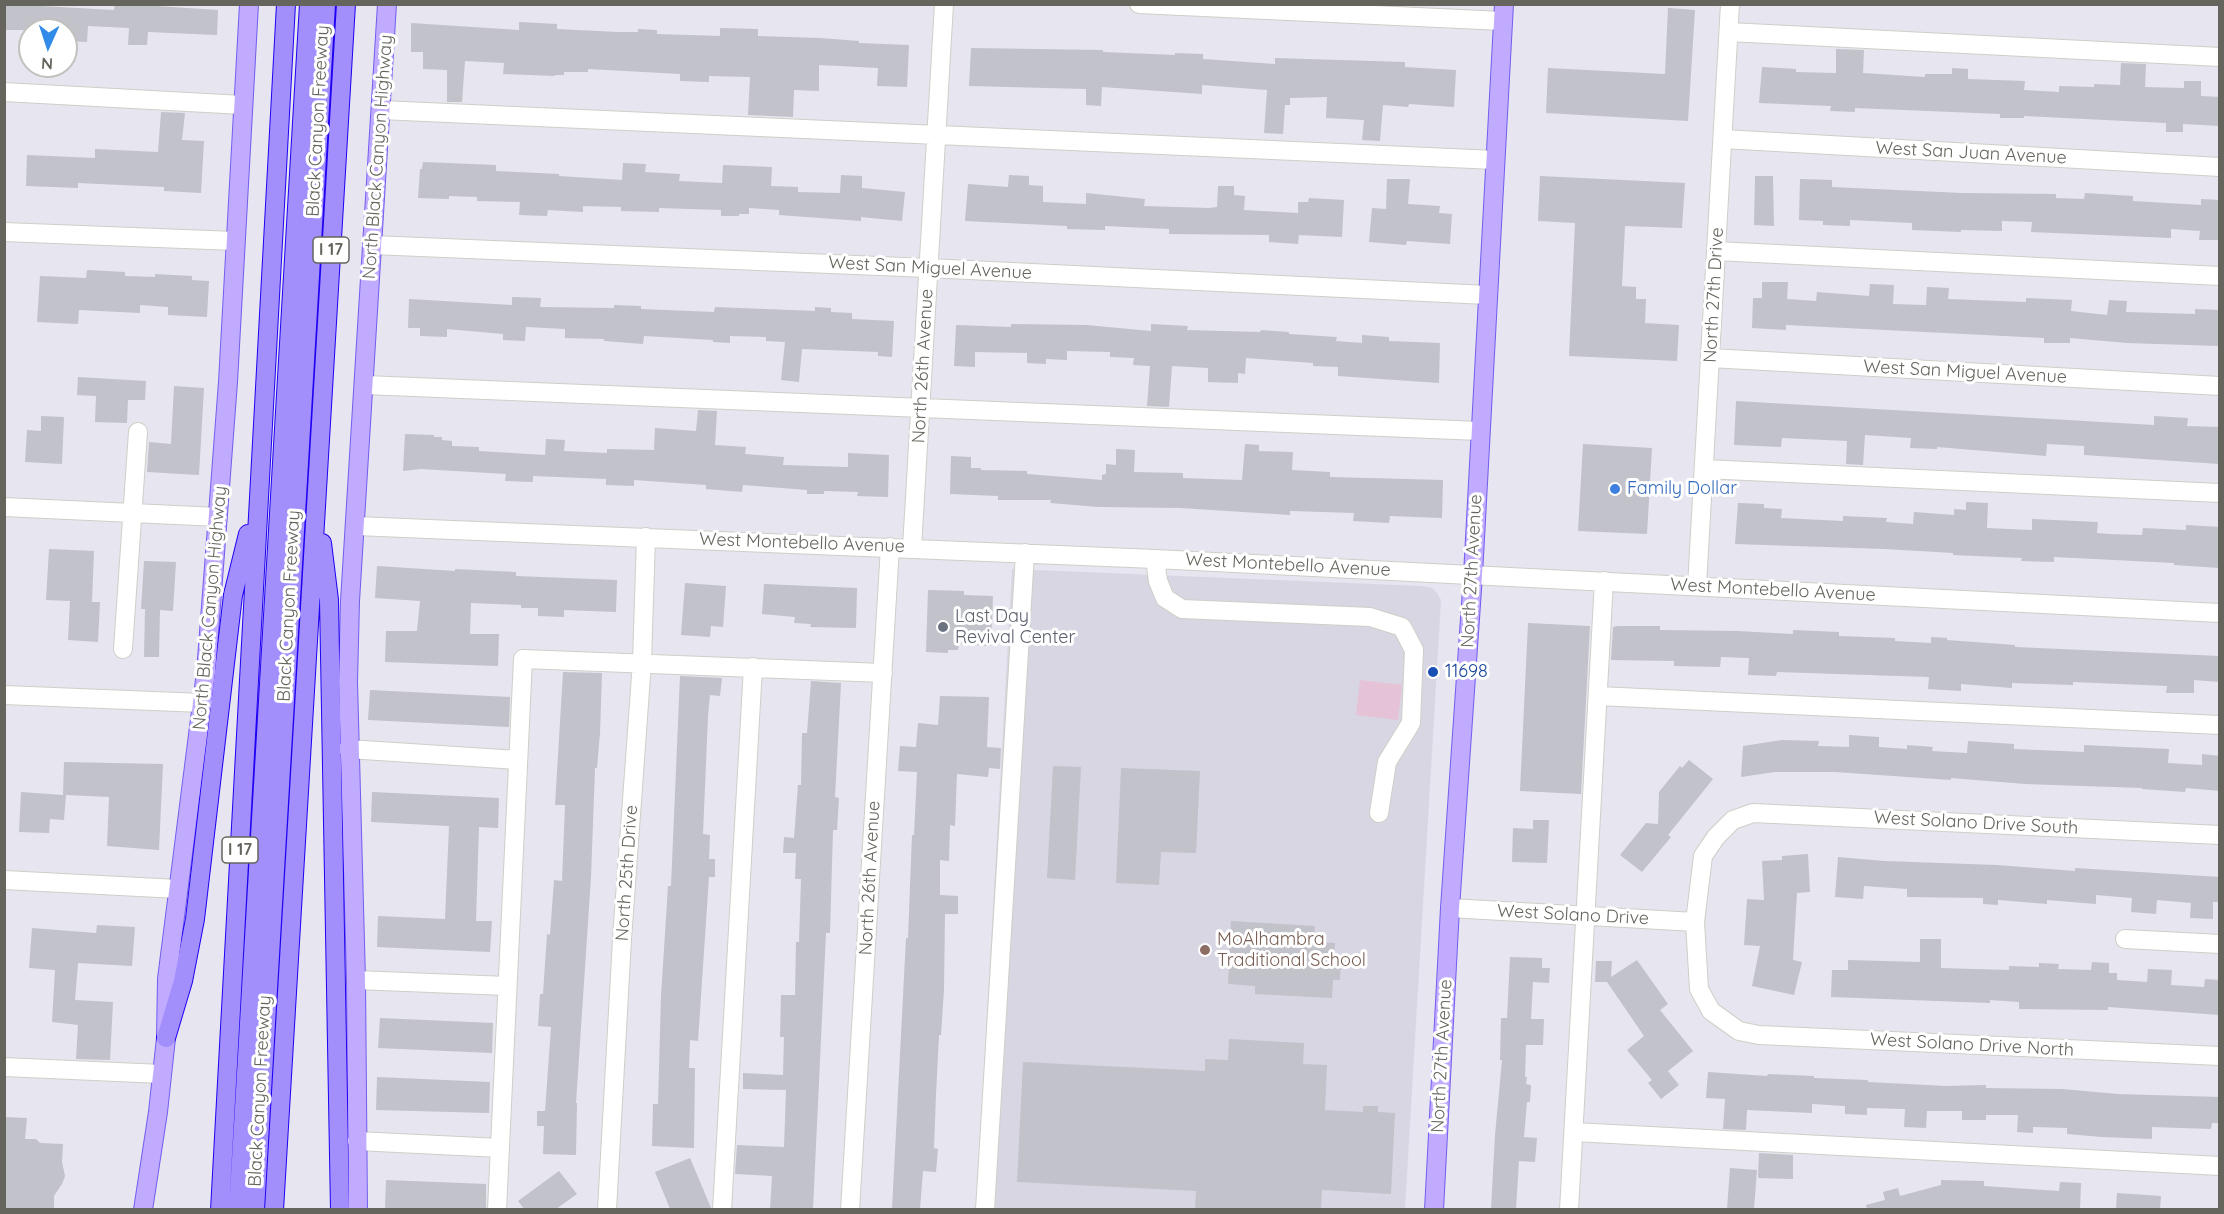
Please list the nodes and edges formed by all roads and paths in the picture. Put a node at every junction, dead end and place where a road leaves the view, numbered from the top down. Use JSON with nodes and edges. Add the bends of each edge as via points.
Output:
{"nodes":[{"id":1,"x":249,"y":4,"type":"edge"},
{"id":2,"x":286,"y":4,"type":"edge"},
{"id":3,"x":309,"y":4,"type":"edge"},
{"id":4,"x":326,"y":4,"type":"edge"},
{"id":5,"x":346,"y":4,"type":"edge"},
{"id":6,"x":387,"y":4,"type":"edge"},
{"id":7,"x":944,"y":4,"type":"edge"},
{"id":8,"x":1139,"y":4,"type":"edge"},
{"id":9,"x":1730,"y":4,"type":"edge"},
{"id":10,"x":1503,"y":13,"type":"edge"},
{"id":11,"x":1729,"y":32,"type":"junction"},
{"id":12,"x":2220,"y":57,"type":"edge"},
{"id":13,"x":4,"y":92,"type":"edge"},
{"id":14,"x":243,"y":105,"type":"junction"},
{"id":15,"x":381,"y":110,"type":"junction"},
{"id":16,"x":936,"y":135,"type":"junction"},
{"id":17,"x":1723,"y":138,"type":"junction"},
{"id":18,"x":1495,"y":160,"type":"junction"},
{"id":19,"x":2220,"y":167,"type":"edge"},
{"id":20,"x":4,"y":232,"type":"edge"},
{"id":21,"x":235,"y":241,"type":"junction"},
{"id":22,"x":372,"y":245,"type":"junction"},
{"id":23,"x":1716,"y":251,"type":"junction"},
{"id":24,"x":928,"y":268,"type":"junction"},
{"id":25,"x":2220,"y":276,"type":"edge"},
{"id":26,"x":1488,"y":296,"type":"junction"},
{"id":27,"x":1710,"y":358,"type":"junction"},
{"id":28,"x":365,"y":385,"type":"junction"},
{"id":29,"x":2220,"y":386,"type":"edge"},
{"id":30,"x":921,"y":407,"type":"junction"},
{"id":31,"x":1480,"y":431,"type":"junction"},
{"id":32,"x":138,"y":432,"type":"dead end"},
{"id":33,"x":1704,"y":469,"type":"junction"},
{"id":34,"x":258,"y":491,"type":"junction"},
{"id":35,"x":2220,"y":493,"type":"edge"},
{"id":36,"x":316,"y":496,"type":"junction"},
{"id":37,"x":4,"y":507,"type":"edge"},
{"id":38,"x":132,"y":513,"type":"junction"},
{"id":39,"x":218,"y":517,"type":"junction"},
{"id":40,"x":356,"y":526,"type":"junction"},
{"id":41,"x":646,"y":537,"type":"junction"},
{"id":42,"x":890,"y":547,"type":"junction"},
{"id":43,"x":912,"y":548,"type":"junction"},
{"id":44,"x":1025,"y":553,"type":"junction"},
{"id":45,"x":1155,"y":559,"type":"junction"},
{"id":46,"x":1473,"y":575,"type":"junction"},
{"id":47,"x":1604,"y":581,"type":"junction"},
{"id":48,"x":1697,"y":586,"type":"junction"},
{"id":49,"x":2220,"y":613,"type":"edge"},
{"id":50,"x":123,"y":649,"type":"dead end"},
{"id":51,"x":642,"y":662,"type":"junction"},
{"id":52,"x":753,"y":667,"type":"junction"},
{"id":53,"x":883,"y":673,"type":"junction"},
{"id":54,"x":4,"y":695,"type":"edge"},
{"id":55,"x":1598,"y":696,"type":"junction"},
{"id":56,"x":203,"y":703,"type":"junction"},
{"id":57,"x":2220,"y":725,"type":"edge"},
{"id":58,"x":348,"y":749,"type":"junction"},
{"id":59,"x":518,"y":760,"type":"junction"},
{"id":60,"x":1379,"y":813,"type":"dead end"},
{"id":61,"x":2220,"y":835,"type":"edge"},
{"id":62,"x":4,"y":880,"type":"edge"},
{"id":63,"x":178,"y":889,"type":"junction"},
{"id":64,"x":1450,"y":908,"type":"junction"},
{"id":65,"x":1585,"y":916,"type":"junction"},
{"id":66,"x":1695,"y":922,"type":"junction"},
{"id":67,"x":2125,"y":939,"type":"dead end"},
{"id":68,"x":2220,"y":944,"type":"edge"},
{"id":69,"x":356,"y":980,"type":"junction"},
{"id":70,"x":507,"y":986,"type":"junction"},
{"id":71,"x":166,"y":1038,"type":"junction"},
{"id":72,"x":2220,"y":1056,"type":"edge"},
{"id":73,"x":4,"y":1067,"type":"edge"},
{"id":74,"x":162,"y":1074,"type":"junction"},
{"id":75,"x":1574,"y":1132,"type":"junction"},
{"id":76,"x":357,"y":1142,"type":"junction"},
{"id":77,"x":500,"y":1148,"type":"junction"},
{"id":78,"x":2220,"y":1166,"type":"edge"},
{"id":79,"x":143,"y":1209,"type":"edge"},
{"id":80,"x":220,"y":1209,"type":"edge"},
{"id":81,"x":238,"y":1209,"type":"edge"},
{"id":82,"x":255,"y":1209,"type":"edge"},
{"id":83,"x":274,"y":1209,"type":"edge"},
{"id":84,"x":340,"y":1209,"type":"edge"},
{"id":85,"x":358,"y":1209,"type":"edge"},
{"id":86,"x":497,"y":1209,"type":"edge"},
{"id":87,"x":608,"y":1209,"type":"edge"},
{"id":88,"x":722,"y":1209,"type":"edge"},
{"id":89,"x":850,"y":1209,"type":"edge"},
{"id":90,"x":985,"y":1209,"type":"edge"},
{"id":91,"x":1434,"y":1209,"type":"edge"},
{"id":92,"x":1569,"y":1209,"type":"edge"}],
"edges":[{"from":1,"to":14,"type":"main road","name":"North Black Canyon Highway"},
{"from":2,"to":34,"type":"highway","name":"Black Canyon Freeway","number":"I 17"},
{"from":3,"to":81,"type":"highway"},
{"from":4,"to":82,"type":"highway"},
{"from":5,"to":36,"type":"highway","name":"Black Canyon Freeway","number":"I 17"},
{"from":6,"to":15,"type":"main road","name":"North Black Canyon Highway"},
{"from":7,"to":16,"type":"street","name":"North 26th Avenue"},
{"from":8,"to":10,"type":"street"},
{"from":9,"to":11,"type":"street","name":"North 27th Drive"},
{"from":10,"to":18,"type":"main road","name":"North 27th Avenue"},
{"from":11,"to":12,"type":"street"},
{"from":11,"to":17,"type":"street","name":"North 27th Drive"},
{"from":13,"to":14,"type":"street"},
{"from":14,"to":21,"type":"main road","name":"North Black Canyon Highway"},
{"from":15,"to":16,"type":"street"},
{"from":15,"to":22,"type":"main road","name":"North Black Canyon Highway"},
{"from":16,"to":18,"type":"street"},
{"from":16,"to":24,"type":"street","name":"North 26th Avenue"},
{"from":17,"to":19,"type":"street","name":"West San Juan Avenue"},
{"from":17,"to":23,"type":"street","name":"North 27th Drive"},
{"from":18,"to":26,"type":"main road","name":"North 27th Avenue"},
{"from":20,"to":21,"type":"street"},
{"from":21,"to":39,"type":"main road","name":"North Black Canyon Highway"},
{"from":22,"to":24,"type":"street","name":"West San Miguel Avenue"},
{"from":22,"to":28,"type":"main road","name":"North Black Canyon Highway"},
{"from":23,"to":25,"type":"street"},
{"from":23,"to":27,"type":"street","name":"North 27th Drive"},
{"from":24,"to":26,"type":"street","name":"West San Miguel Avenue"},
{"from":24,"to":30,"type":"street","name":"North 26th Avenue"},
{"from":26,"to":31,"type":"main road","name":"North 27th Avenue"},
{"from":27,"to":29,"type":"street","name":"West San Miguel Avenue"},
{"from":27,"to":33,"type":"street","name":"North 27th Drive"},
{"from":28,"to":30,"type":"street"},
{"from":28,"to":40,"type":"main road","name":"North Black Canyon Highway"},
{"from":30,"to":31,"type":"street"},
{"from":30,"to":43,"type":"street","name":"North 26th Avenue"},
{"from":31,"to":46,"type":"main road","name":"North 27th Avenue"},
{"from":32,"to":38,"type":"street"},
{"from":33,"to":35,"type":"street"},
{"from":33,"to":48,"type":"street","name":"North 27th Drive"},
{"from":34,"to":71,"type":"highway","via":[[233,595],[195,919],[183,981]]},
{"from":34,"to":80,"type":"highway","name":"Black Canyon Freeway","number":"I 17"},
{"from":36,"to":83,"type":"highway","name":"Black Canyon Freeway","number":"I 17"},
{"from":36,"to":84,"type":"highway","via":[[329,600]]},
{"from":37,"to":38,"type":"street"},
{"from":38,"to":39,"type":"street"},
{"from":38,"to":50,"type":"street"},
{"from":39,"to":56,"type":"main road","name":"North Black Canyon Highway"},
{"from":40,"to":41,"type":"street","name":"West Montebello Avenue"},
{"from":40,"to":58,"type":"main road","name":"North Black Canyon Highway"},
{"from":41,"to":42,"type":"street","name":"West Montebello Avenue"},
{"from":41,"to":51,"type":"street","name":"North 25th Drive"},
{"from":42,"to":43,"type":"street","name":"West Montebello Avenue"},
{"from":42,"to":53,"type":"street","name":"North 26th Avenue"},
{"from":43,"to":44,"type":"street","name":"West Montebello Avenue"},
{"from":44,"to":45,"type":"street","name":"West Montebello Avenue"},
{"from":44,"to":90,"type":"street"},
{"from":45,"to":46,"type":"street","name":"West Montebello Avenue"},
{"from":45,"to":60,"type":"street","via":[[1165,598],[1182,609],[1370,617],[1401,627],[1414,650],[1411,723],[1387,762]]},
{"from":46,"to":47,"type":"street","name":"West Montebello Avenue"},
{"from":46,"to":64,"type":"main road","name":"North 27th Avenue"},
{"from":47,"to":48,"type":"street","name":"West Montebello Avenue"},
{"from":47,"to":55,"type":"street"},
{"from":48,"to":49,"type":"street","name":"West Montebello Avenue"},
{"from":51,"to":52,"type":"street"},
{"from":51,"to":59,"type":"street","via":[[523,659]]},
{"from":51,"to":87,"type":"street","name":"North 25th Drive"},
{"from":52,"to":53,"type":"street"},
{"from":52,"to":88,"type":"street"},
{"from":53,"to":89,"type":"street","name":"North 26th Avenue"},
{"from":54,"to":56,"type":"street"},
{"from":55,"to":57,"type":"street"},
{"from":55,"to":65,"type":"street"},
{"from":56,"to":63,"type":"main road","name":"North Black Canyon Highway"},
{"from":58,"to":59,"type":"street"},
{"from":58,"to":69,"type":"main road","name":"North Black Canyon Highway"},
{"from":59,"to":70,"type":"street"},
{"from":61,"to":66,"type":"street","name":"West Solano Drive South","via":[[1753,813],[1733,820],[1703,856]]},
{"from":62,"to":63,"type":"street"},
{"from":63,"to":71,"type":"main road","name":"North Black Canyon Highway","via":[[167,979]]},
{"from":64,"to":65,"type":"street","name":"West Solano Drive"},
{"from":64,"to":91,"type":"main road","name":"North 27th Avenue"},
{"from":65,"to":66,"type":"street","name":"West Solano Drive"},
{"from":65,"to":75,"type":"street"},
{"from":66,"to":72,"type":"street","name":"West Solano Drive North","via":[[1699,988],[1711,1011],[1739,1031]]},
{"from":67,"to":68,"type":"street"},
{"from":69,"to":70,"type":"street"},
{"from":69,"to":76,"type":"main road","name":"North Black Canyon Highway"},
{"from":70,"to":77,"type":"street"},
{"from":71,"to":74,"type":"main road","name":"North Black Canyon Highway"},
{"from":73,"to":74,"type":"street"},
{"from":74,"to":79,"type":"main road","name":"North Black Canyon Highway"},
{"from":75,"to":78,"type":"street"},
{"from":75,"to":92,"type":"street"},
{"from":76,"to":77,"type":"street"},
{"from":76,"to":85,"type":"main road","name":"North Black Canyon Highway"},
{"from":77,"to":86,"type":"street"}]}
